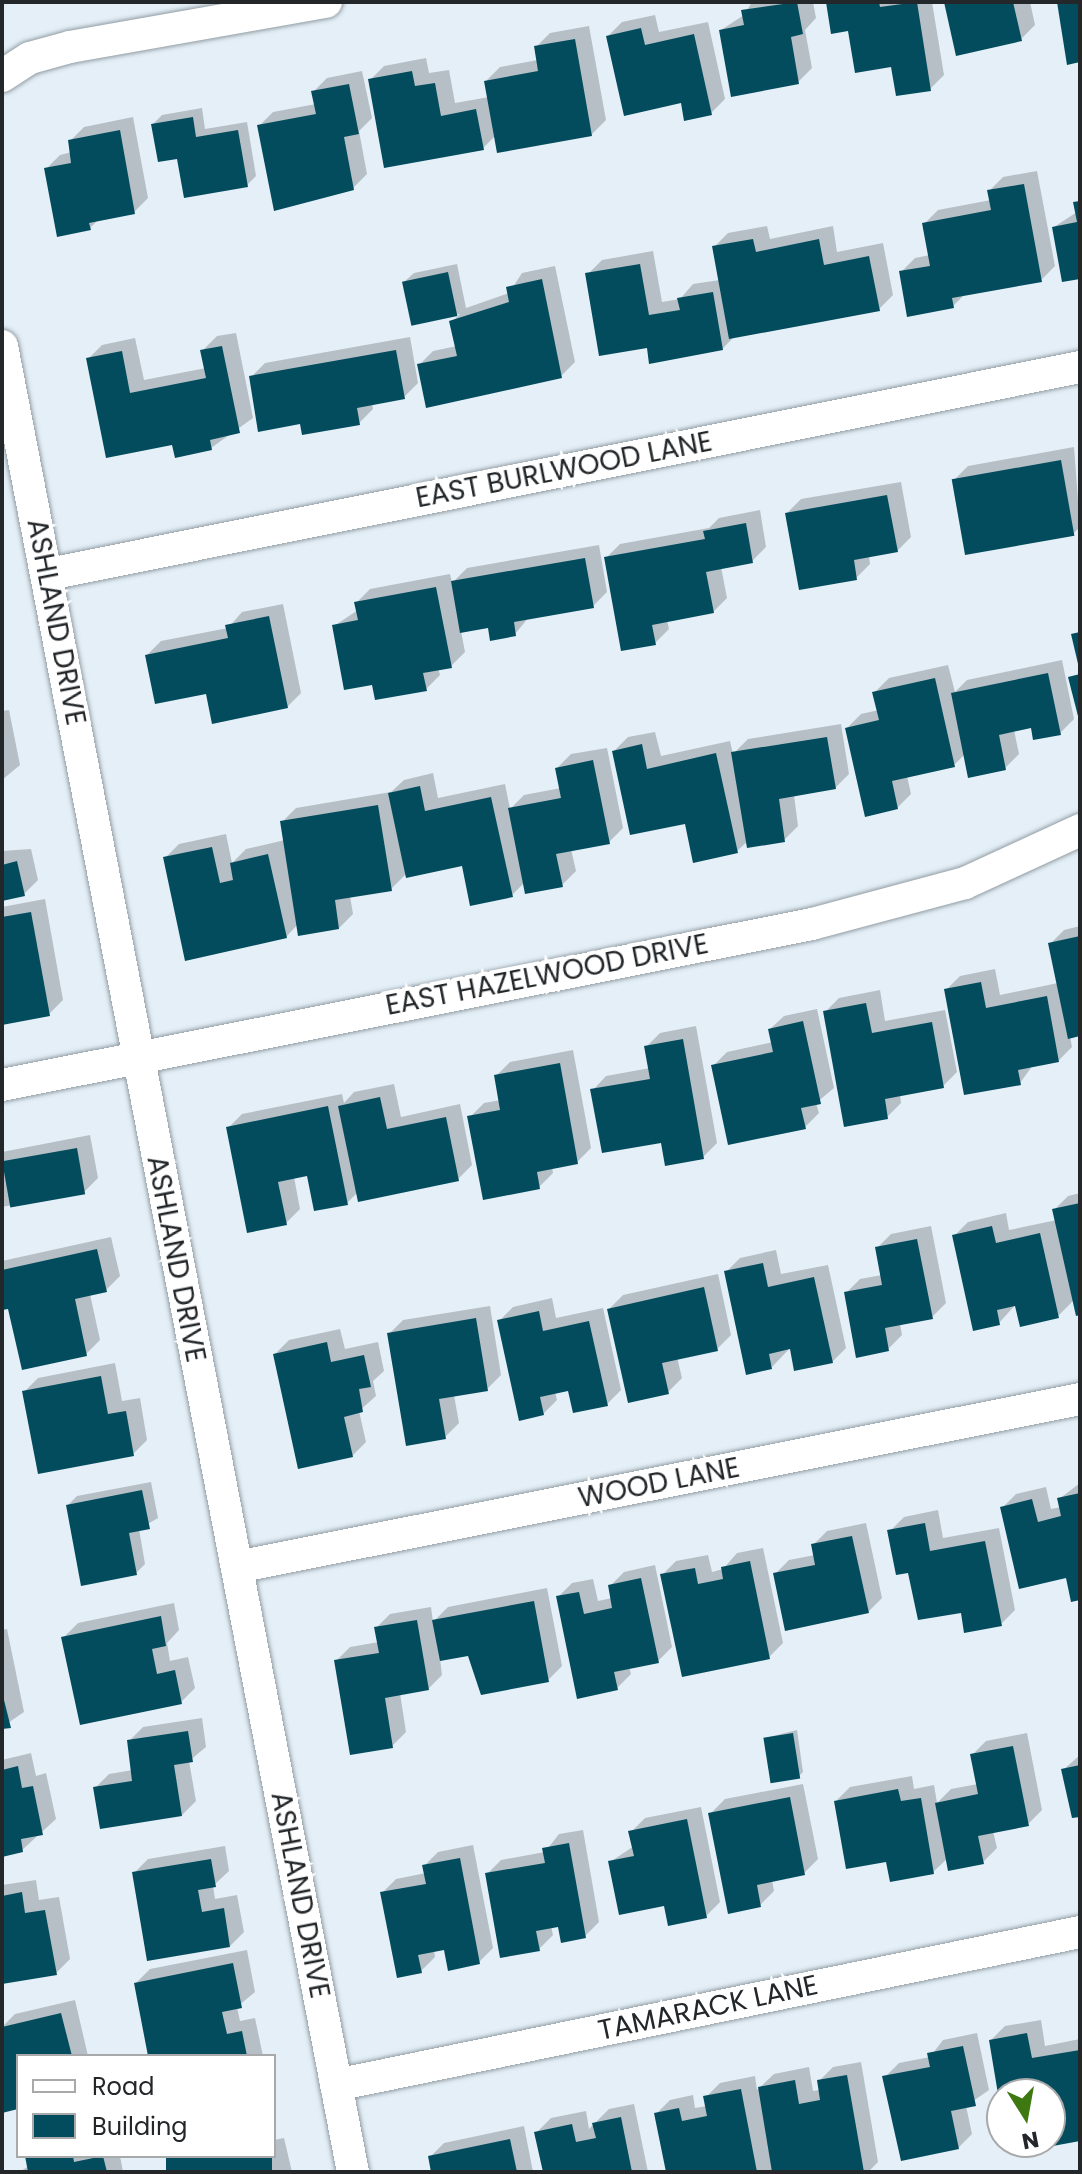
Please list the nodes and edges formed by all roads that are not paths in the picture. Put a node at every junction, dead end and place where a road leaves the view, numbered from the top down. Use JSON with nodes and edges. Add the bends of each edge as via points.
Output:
{"nodes":[{"id":1,"x":326,"y":2,"type":"edge"},
{"id":2,"x":2,"y":76,"type":"edge"},
{"id":3,"x":2,"y":346,"type":"edge"},
{"id":4,"x":1080,"y":367,"type":"edge"},
{"id":5,"x":49,"y":574,"type":"junction"},
{"id":6,"x":1080,"y":830,"type":"edge"},
{"id":7,"x":135,"y":1055,"type":"junction"},
{"id":8,"x":2,"y":1085,"type":"edge"},
{"id":9,"x":1080,"y":1399,"type":"edge"},
{"id":10,"x":237,"y":1567,"type":"junction"},
{"id":11,"x":1080,"y":1932,"type":"edge"},
{"id":12,"x":336,"y":2085,"type":"junction"},
{"id":13,"x":353,"y":2172,"type":"edge"}],
"edges":[{"from":1,"to":2,"type":"street","via":[[70,47],[30,58]]},
{"from":3,"to":5,"type":"street","name":"ASHLAND DRIVE"},
{"from":4,"to":5,"type":"street","name":"EAST BURLWOOD LANE"},
{"from":5,"to":7,"type":"street","name":"ASHLAND DRIVE"},
{"from":6,"to":7,"type":"street","name":"EAST HAZELWOOD DRIVE","via":[[965,883],[812,924]]},
{"from":7,"to":8,"type":"street","name":"EAST HAZELWOOD DRIVE"},
{"from":7,"to":10,"type":"street","name":"ASHLAND DRIVE"},
{"from":9,"to":10,"type":"street","name":"WOOD LANE"},
{"from":10,"to":12,"type":"street","name":"ASHLAND DRIVE"},
{"from":11,"to":12,"type":"street","name":"TAMARACK LANE"},
{"from":12,"to":13,"type":"street","name":"ASHLAND DRIVE"}]}
